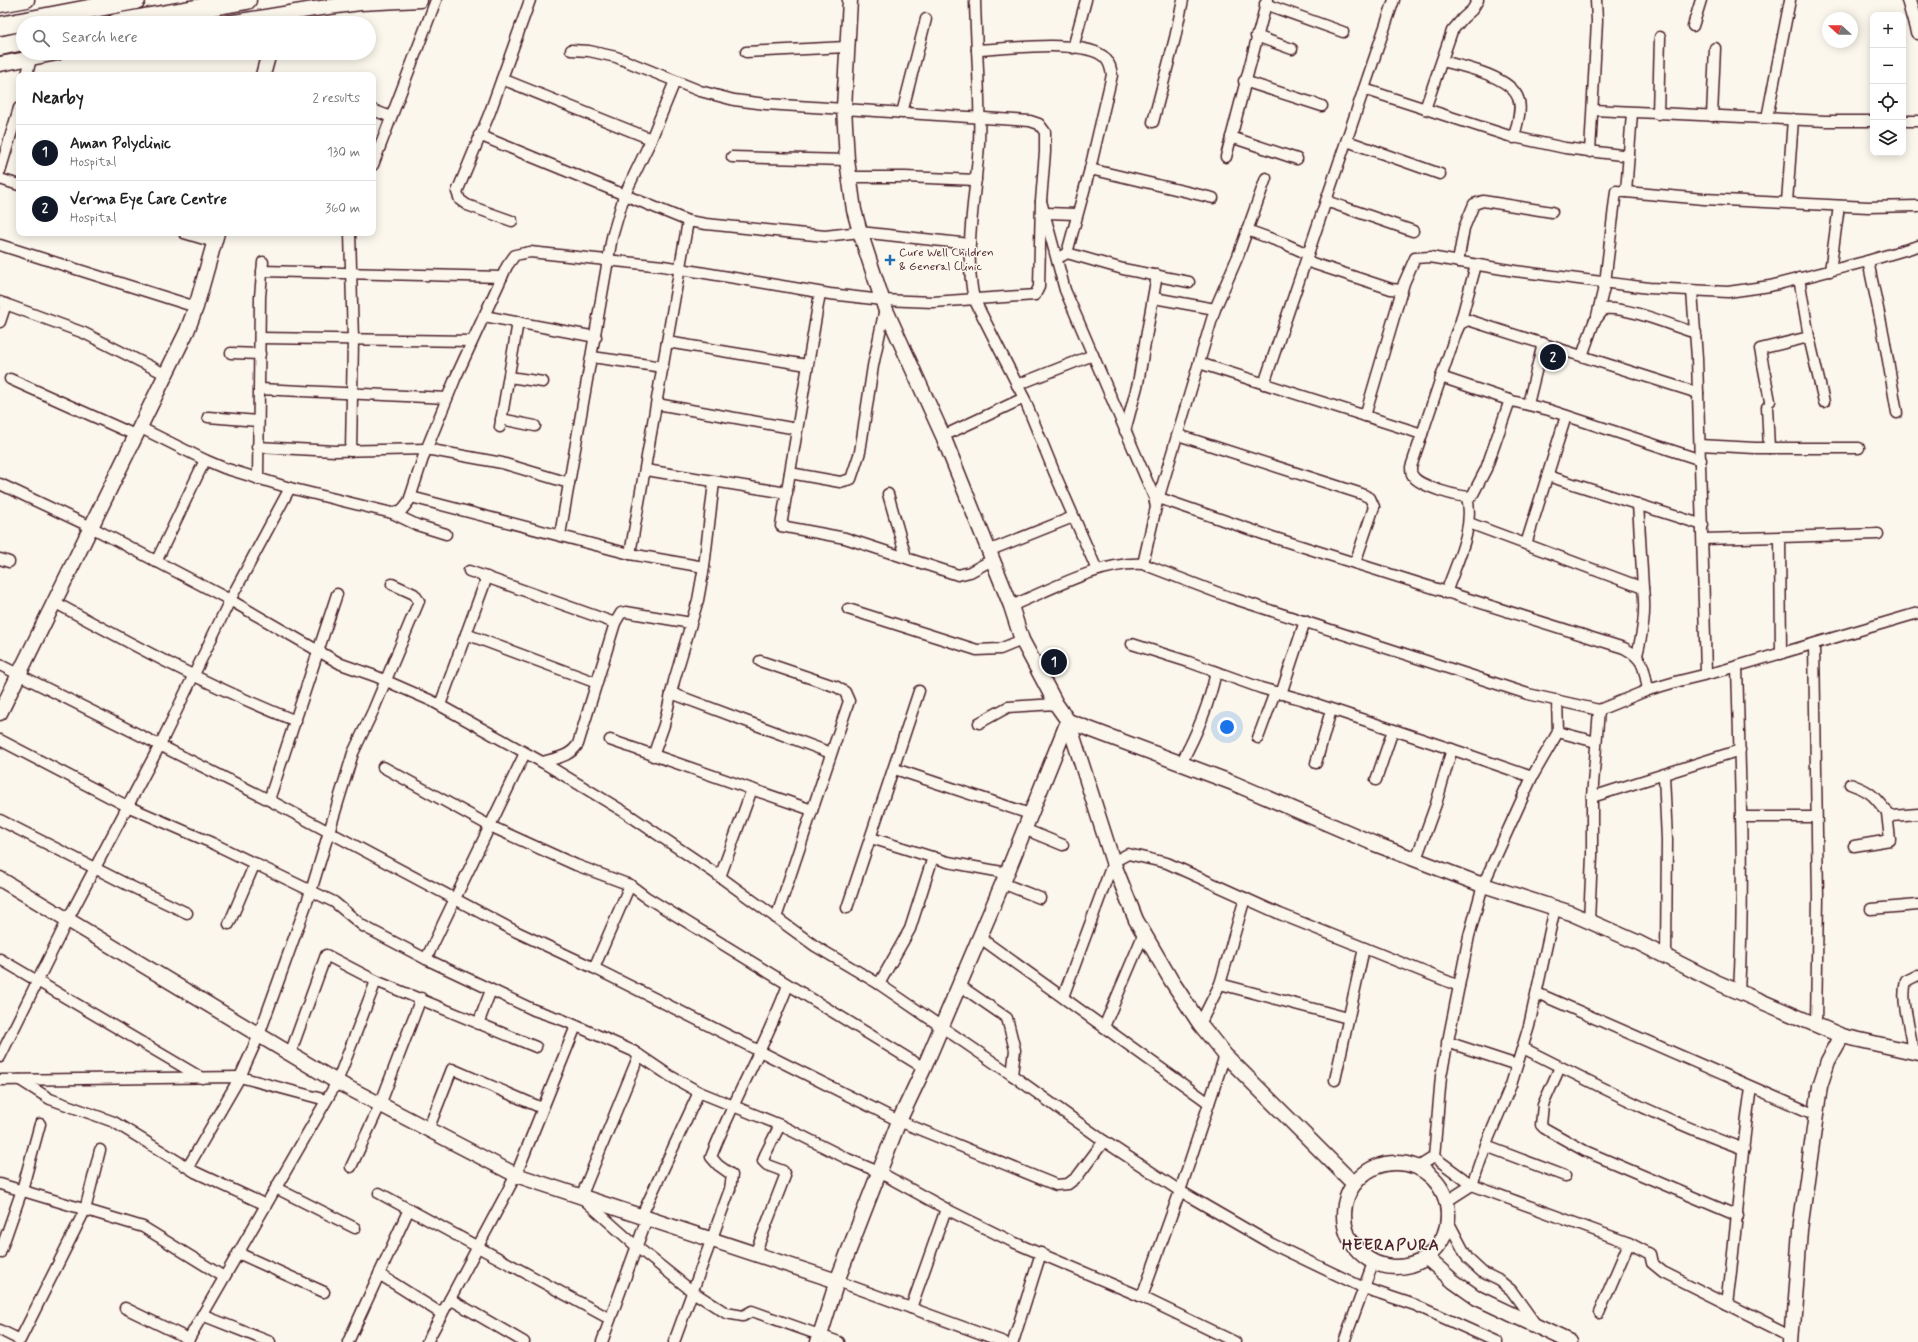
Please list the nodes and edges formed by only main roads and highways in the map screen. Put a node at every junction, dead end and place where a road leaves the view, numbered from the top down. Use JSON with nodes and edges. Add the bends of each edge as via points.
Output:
{"nodes":[{"id":1,"x":136,"y":0,"type":"edge"},
{"id":2,"x":247,"y":0,"type":"edge"},
{"id":3,"x":52,"y":16,"type":"edge"},
{"id":4,"x":156,"y":16,"type":"edge"},
{"id":5,"x":16,"y":23,"type":"edge"},
{"id":6,"x":0,"y":26,"type":"edge"},
{"id":7,"x":16,"y":43,"type":"edge"},
{"id":8,"x":0,"y":46,"type":"edge"}],
"edges":[{"from":1,"to":3,"type":"highway"},
{"from":2,"to":4,"type":"highway"},
{"from":5,"to":6,"type":"highway"},
{"from":7,"to":8,"type":"highway"}]}
